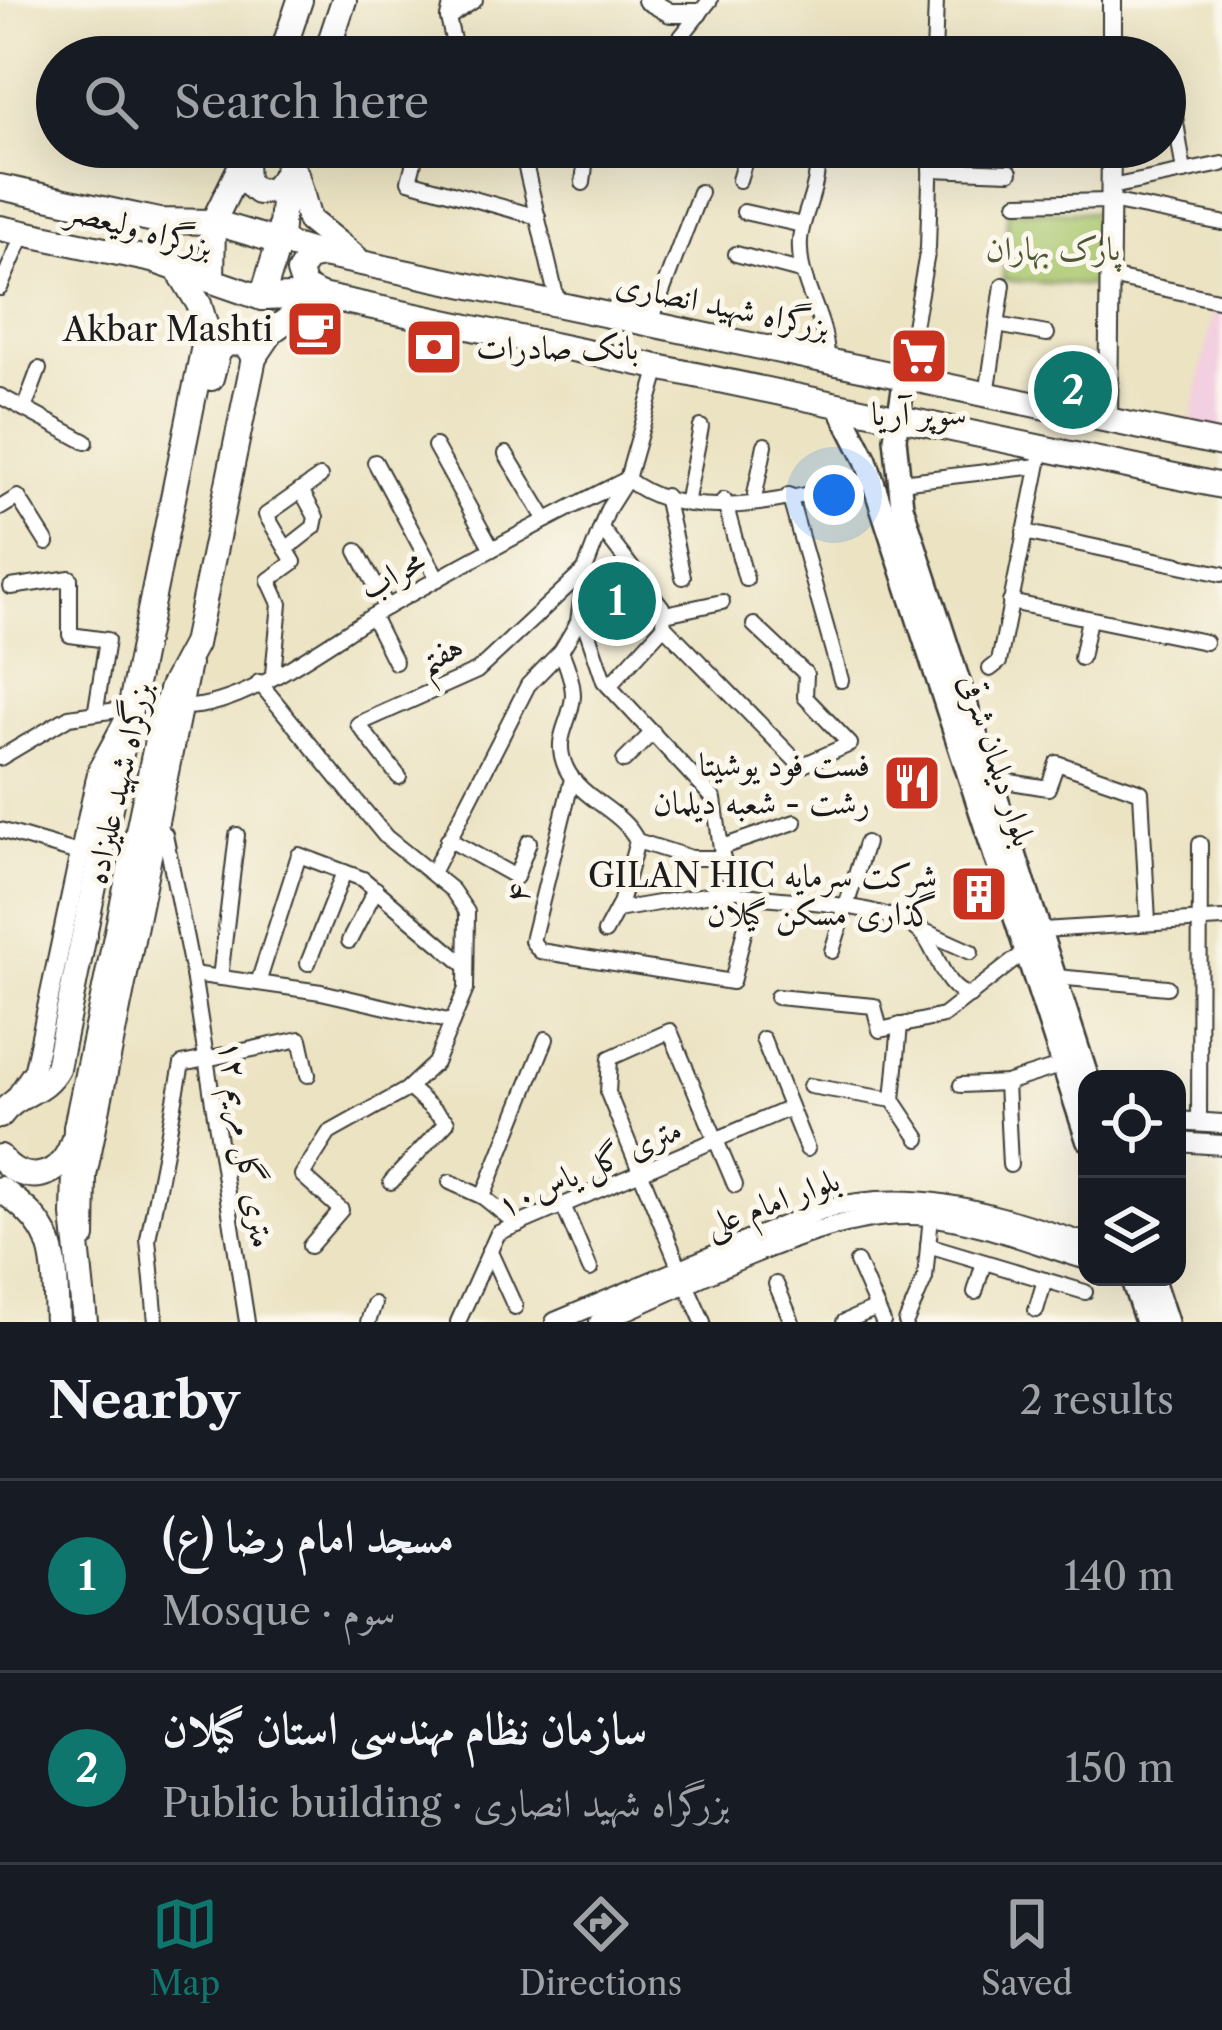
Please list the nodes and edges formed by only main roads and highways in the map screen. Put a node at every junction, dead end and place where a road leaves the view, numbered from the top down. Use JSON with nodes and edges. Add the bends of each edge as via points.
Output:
{"nodes":[{"id":1,"x":300,"y":0,"type":"edge"},
{"id":2,"x":344,"y":0,"type":"edge"},
{"id":3,"x":647,"y":0,"type":"edge"},
{"id":4,"x":1112,"y":0,"type":"edge"},
{"id":5,"x":699,"y":4,"type":"edge"},
{"id":6,"x":288,"y":36,"type":"edge"},
{"id":7,"x":332,"y":36,"type":"edge"},
{"id":8,"x":1112,"y":36,"type":"edge"},
{"id":9,"x":241,"y":168,"type":"edge"},
{"id":10,"x":247,"y":168,"type":"edge"},
{"id":11,"x":288,"y":168,"type":"edge"},
{"id":12,"x":296,"y":168,"type":"edge"},
{"id":13,"x":1111,"y":168,"type":"edge"},
{"id":14,"x":285,"y":175,"type":"junction"},
{"id":15,"x":0,"y":187,"type":"edge"},
{"id":16,"x":159,"y":220,"type":"junction"},
{"id":17,"x":213,"y":222,"type":"junction"},
{"id":18,"x":12,"y":231,"type":"edge"},
{"id":19,"x":280,"y":239,"type":"junction"},
{"id":20,"x":322,"y":255,"type":"junction"},
{"id":21,"x":363,"y":263,"type":"junction"},
{"id":22,"x":165,"y":264,"type":"junction"},
{"id":23,"x":212,"y":280,"type":"junction"},
{"id":24,"x":321,"y":296,"type":"junction"},
{"id":25,"x":262,"y":298,"type":"junction"},
{"id":26,"x":254,"y":358,"type":"junction"},
{"id":27,"x":902,"y":398,"type":"junction"},
{"id":28,"x":838,"y":405,"type":"junction"},
{"id":29,"x":1108,"y":420,"type":"junction"},
{"id":30,"x":1160,"y":431,"type":"junction"},
{"id":31,"x":186,"y":438,"type":"junction"},
{"id":32,"x":859,"y":440,"type":"junction"},
{"id":33,"x":1222,"y":444,"type":"edge"},
{"id":34,"x":1222,"y":483,"type":"edge"},
{"id":35,"x":902,"y":506,"type":"junction"},
{"id":36,"x":195,"y":644,"type":"junction"},
{"id":37,"x":1042,"y":931,"type":"junction"},
{"id":38,"x":1026,"y":951,"type":"junction"},
{"id":39,"x":1085,"y":1070,"type":"edge"},
{"id":40,"x":1078,"y":1110,"type":"edge"},
{"id":41,"x":2,"y":1113,"type":"edge"},
{"id":42,"x":1186,"y":1121,"type":"edge"},
{"id":43,"x":1222,"y":1124,"type":"edge"},
{"id":44,"x":76,"y":1126,"type":"junction"},
{"id":45,"x":1186,"y":1143,"type":"edge"},
{"id":46,"x":1222,"y":1147,"type":"edge"},
{"id":47,"x":0,"y":1157,"type":"edge"},
{"id":48,"x":0,"y":1189,"type":"edge"},
{"id":49,"x":1078,"y":1240,"type":"edge"},
{"id":50,"x":1078,"y":1257,"type":"edge"},
{"id":51,"x":684,"y":1278,"type":"junction"},
{"id":52,"x":1134,"y":1286,"type":"edge"},
{"id":53,"x":1155,"y":1286,"type":"edge"},
{"id":54,"x":85,"y":1318,"type":"edge"},
{"id":55,"x":57,"y":1322,"type":"edge"},
{"id":56,"x":555,"y":1322,"type":"edge"},
{"id":57,"x":599,"y":1322,"type":"edge"},
{"id":58,"x":1146,"y":1322,"type":"edge"},
{"id":59,"x":1167,"y":1322,"type":"edge"}],
"edges":[{"from":1,"to":6,"type":"highway"},
{"from":2,"to":7,"type":"highway"},
{"from":3,"to":5,"type":"main road","via":[[670,13]]},
{"from":4,"to":8,"type":"main road"},
{"from":9,"to":17,"type":"highway"},
{"from":10,"to":14,"type":"highway","via":[[246,182],[258,192],[274,190]]},
{"from":11,"to":14,"type":"highway"},
{"from":12,"to":21,"type":"highway","via":[[305,215]]},
{"from":13,"to":29,"type":"main road"},
{"from":14,"to":19,"type":"highway"},
{"from":15,"to":16,"type":"highway","name":"بزرگراه ولیعصر"},
{"from":16,"to":17,"type":"highway","name":"بزرگراه ولیعصر"},
{"from":16,"to":22,"type":"highway","via":[[176,245]]},
{"from":17,"to":19,"type":"highway","name":"بزرگراه شهید انصاری"},
{"from":17,"to":23,"type":"highway"},
{"from":18,"to":22,"type":"highway","name":"بزرگراه ولیعصر"},
{"from":19,"to":20,"type":"highway","name":"بزرگراه شهید انصاری"},
{"from":19,"to":25,"type":"highway"},
{"from":20,"to":21,"type":"highway","name":"بزرگراه شهید انصاری"},
{"from":20,"to":24,"type":"highway","via":[[299,272],[304,287]]},
{"from":21,"to":27,"type":"highway","name":"بزرگراه شهید انصاری","via":[[827,361]]},
{"from":22,"to":23,"type":"highway","name":"بزرگراه ولیعصر"},
{"from":22,"to":31,"type":"highway","name":"بزرگراه شهید علیزاده","via":[[200,304],[207,331]]},
{"from":23,"to":25,"type":"highway","name":"بزرگراه ولیعصر"},
{"from":24,"to":25,"type":"highway","name":"بزرگراه شهید انصاری"},
{"from":24,"to":26,"type":"highway","via":[[272,330]]},
{"from":24,"to":28,"type":"highway","name":"بزرگراه شهید انصاری"},
{"from":26,"to":31,"type":"highway","via":[[243,343],[222,346]]},
{"from":26,"to":36,"type":"highway","name":"بزرگراه شهید علیزاده"},
{"from":27,"to":28,"type":"highway","name":"بزرگراه شهید انصاری"},
{"from":27,"to":29,"type":"highway","name":"بزرگراه شهید انصاری","via":[[987,394]]},
{"from":27,"to":34,"type":"highway","name":"بزرگراه شهید انصاری","via":[[1040,457]]},
{"from":27,"to":35,"type":"main road","name":"بلوار دیلمان شرقی"},
{"from":28,"to":32,"type":"main road","name":"بلوار دیلمان شرقی"},
{"from":29,"to":30,"type":"highway","name":"بزرگراه شهید انصاری"},
{"from":30,"to":33,"type":"highway","name":"بزرگراه شهید انصاری"},
{"from":30,"to":34,"type":"highway","via":[[1164,457]]},
{"from":31,"to":41,"type":"highway","name":"بزرگراه شهید علیزاده","via":[[57,1068]]},
{"from":32,"to":35,"type":"main road","via":[[862,419],[879,419]]},
{"from":32,"to":38,"type":"main road","name":"بلوار دیلمان شرقی"},
{"from":35,"to":37,"type":"main road","name":"بلوار دیلمان شرقی"},
{"from":36,"to":44,"type":"highway","name":"بزرگراه شهید علیزاده","via":[[162,720]]},
{"from":36,"to":54,"type":"main road","via":[[87,1176]]},
{"from":37,"to":38,"type":"main road"},
{"from":37,"to":39,"type":"main road","name":"بلوار دیلمان شرقی"},
{"from":38,"to":40,"type":"main road","name":"بلوار دیلمان شرقی"},
{"from":42,"to":43,"type":"main road"},
{"from":44,"to":47,"type":"highway","via":[[69,1154],[51,1172],[22,1175]]},
{"from":44,"to":54,"type":"highway","name":"بزرگراه شهید علیزاده","via":[[74,1215]]},
{"from":45,"to":46,"type":"main road"},
{"from":48,"to":55,"type":"highway","via":[[46,1229]]},
{"from":49,"to":51,"type":"main road","name":"بلوار امام علی","via":[[978,1210],[894,1197],[821,1210]]},
{"from":50,"to":51,"type":"main road","name":"بلوار امام علی","via":[[931,1216],[863,1217]]},
{"from":51,"to":56,"type":"main road","name":"بلوار امام علی"},
{"from":51,"to":57,"type":"main road","name":"بلوار امام علی"},
{"from":52,"to":58,"type":"main road"},
{"from":53,"to":59,"type":"main road"}]}
